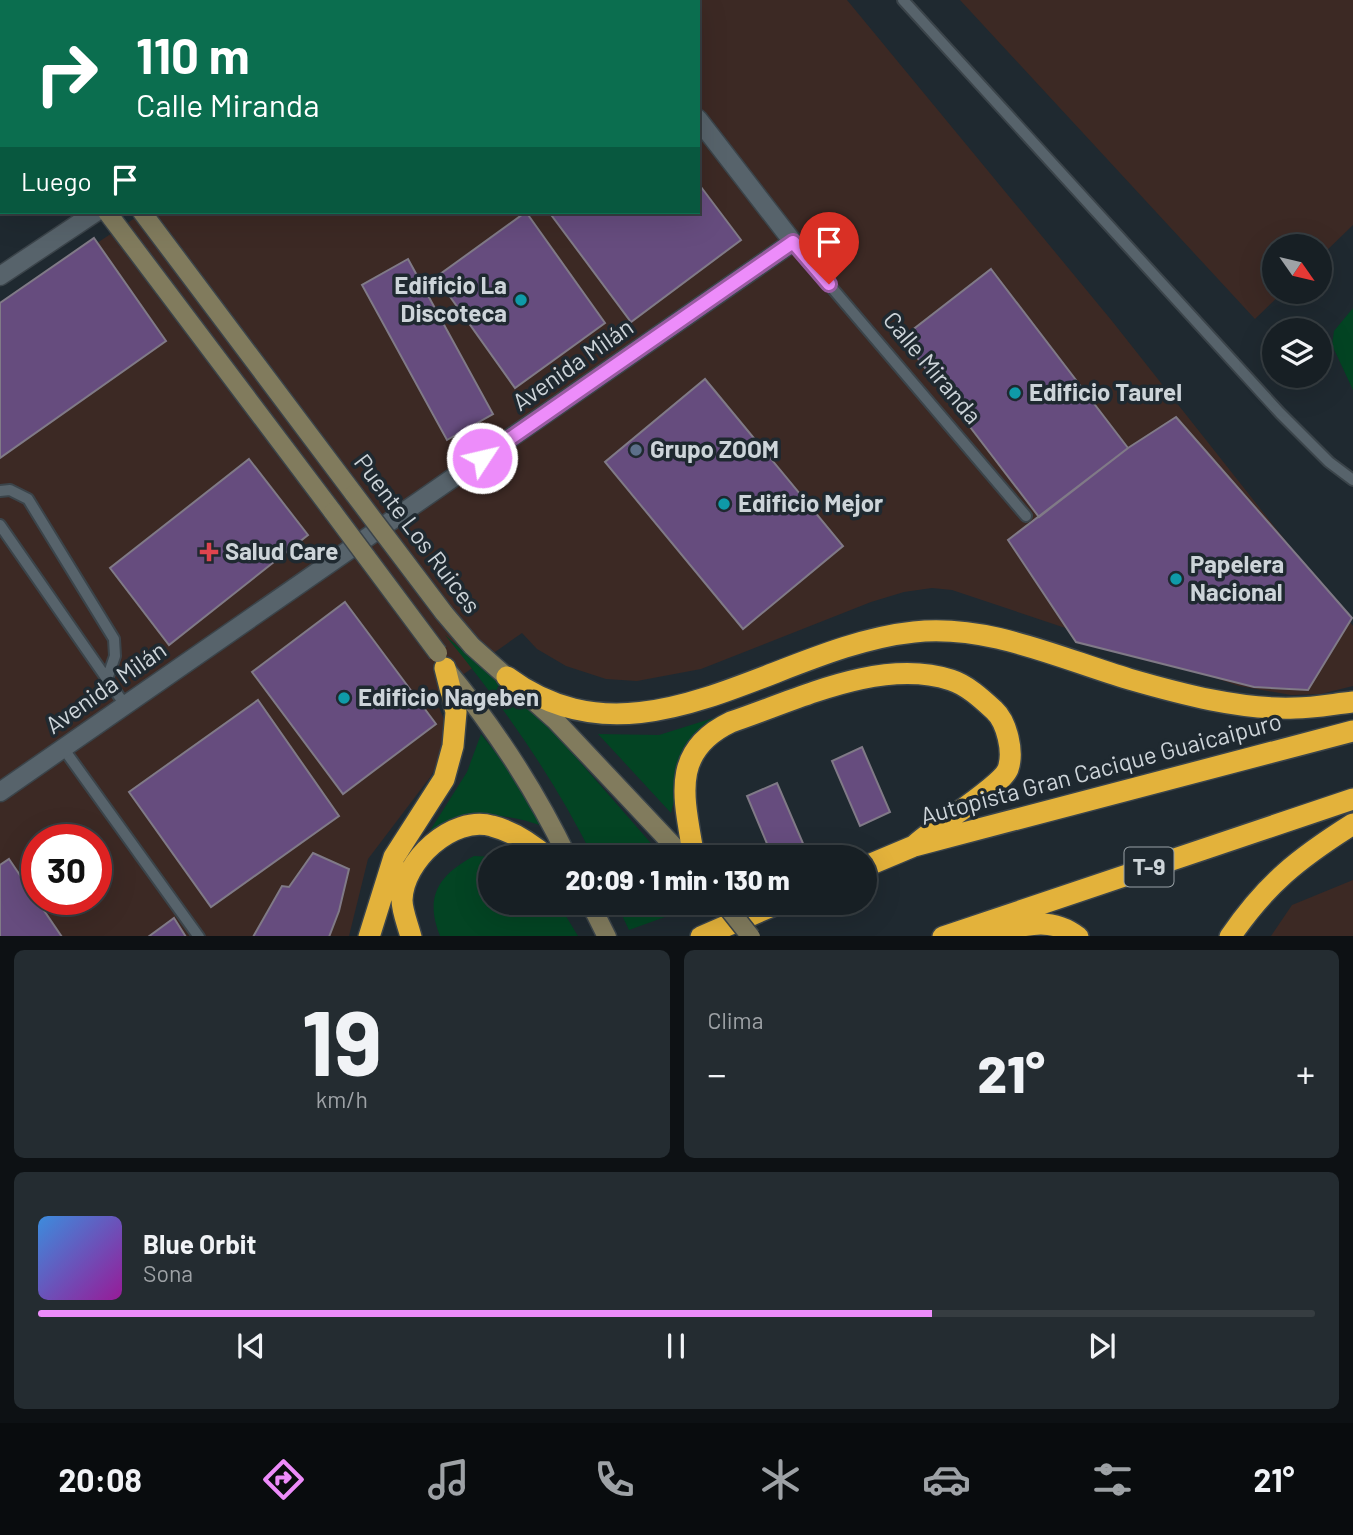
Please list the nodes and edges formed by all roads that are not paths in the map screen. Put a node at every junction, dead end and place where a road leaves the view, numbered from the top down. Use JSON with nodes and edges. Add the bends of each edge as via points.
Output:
{"nodes":[{"id":1,"x":903,"y":0,"type":"edge"},
{"id":2,"x":700,"y":122,"type":"edge"},
{"id":3,"x":93,"y":214,"type":"edge"},
{"id":4,"x":109,"y":214,"type":"edge"},
{"id":5,"x":144,"y":214,"type":"edge"},
{"id":6,"x":793,"y":242,"type":"junction"},
{"id":7,"x":0,"y":276,"type":"edge"},
{"id":8,"x":1353,"y":480,"type":"edge"},
{"id":9,"x":0,"y":491,"type":"edge"},
{"id":10,"x":1026,"y":516,"type":"dead end"},
{"id":11,"x":0,"y":526,"type":"edge"},
{"id":12,"x":442,"y":661,"type":"junction"},
{"id":13,"x":507,"y":677,"type":"junction"},
{"id":14,"x":107,"y":679,"type":"junction"},
{"id":15,"x":1353,"y":702,"type":"edge"},
{"id":16,"x":125,"y":705,"type":"junction"},
{"id":17,"x":1353,"y":731,"type":"edge"},
{"id":18,"x":63,"y":748,"type":"junction"},
{"id":19,"x":0,"y":792,"type":"edge"},
{"id":20,"x":1353,"y":799,"type":"edge"},
{"id":21,"x":1353,"y":824,"type":"edge"},
{"id":22,"x":528,"y":845,"type":"edge"},
{"id":23,"x":561,"y":845,"type":"edge"},
{"id":24,"x":673,"y":845,"type":"edge"},
{"id":25,"x":692,"y":845,"type":"edge"},
{"id":26,"x":914,"y":846,"type":"junction"},
{"id":27,"x":877,"y":862,"type":"edge"},
{"id":28,"x":596,"y":915,"type":"edge"},
{"id":29,"x":734,"y":915,"type":"edge"},
{"id":30,"x":751,"y":915,"type":"edge"},
{"id":31,"x":606,"y":935,"type":"edge"},
{"id":32,"x":199,"y":936,"type":"edge"},
{"id":33,"x":369,"y":936,"type":"edge"},
{"id":34,"x":411,"y":936,"type":"edge"},
{"id":35,"x":701,"y":936,"type":"edge"},
{"id":36,"x":751,"y":936,"type":"edge"},
{"id":37,"x":944,"y":936,"type":"edge"},
{"id":38,"x":968,"y":936,"type":"edge"},
{"id":39,"x":977,"y":936,"type":"edge"},
{"id":40,"x":1078,"y":936,"type":"edge"},
{"id":41,"x":1230,"y":936,"type":"edge"}],
"edges":[{"from":1,"to":8,"type":"lane","via":[[1280,413]]},
{"from":2,"to":6,"type":"street","name":"Calle Miranda"},
{"from":3,"to":7,"type":"street"},
{"from":4,"to":12,"type":"main road","bridge":true},
{"from":5,"to":13,"type":"main road","name":"Puente Los Ruices","bridge":true,"via":[[444,613]]},
{"from":6,"to":10,"type":"lane","name":"Calle Miranda"},
{"from":6,"to":16,"type":"street","name":"Avenida Milán"},
{"from":9,"to":14,"type":"lane","via":[[19,492],[28,499],[114,639],[115,656]]},
{"from":11,"to":14,"type":"lane"},
{"from":12,"to":23,"type":"main road","via":[[521,771]]},
{"from":12,"to":33,"type":"highway","via":[[456,712],[453,746],[444,779],[394,857]]},
{"from":13,"to":15,"type":"highway","via":[[527,692],[561,706],[629,714],[686,706],[819,654],[872,639],[915,631],[978,632],[1131,680],[1223,701],[1294,708]]},
{"from":13,"to":24,"type":"main road","name":"Puente Los Ruices"},
{"from":14,"to":16,"type":"lane"},
{"from":16,"to":18,"type":"street","name":"Avenida Milán"},
{"from":17,"to":26,"type":"highway","name":"Autopista Gran Cacique Guaicaipuro"},
{"from":18,"to":19,"type":"street","name":"Avenida Milán"},
{"from":18,"to":32,"type":"lane"},
{"from":20,"to":37,"type":"highway","number":"T-9"},
{"from":21,"to":41,"type":"highway","via":[[1293,863],[1254,901]]},
{"from":22,"to":34,"type":"highway","via":[[490,825],[465,827],[438,839],[417,861],[405,886],[402,901]]},
{"from":25,"to":26,"type":"highway","via":[[684,798],[686,774],[697,744],[711,731],[878,673],[952,680],[981,697],[1002,717],[1009,741],[1008,769],[995,787]]},
{"from":26,"to":27,"type":"highway","name":"Autopista Gran Cacique Guaicaipuro"},
{"from":28,"to":31,"type":"main road"},
{"from":29,"to":36,"type":"main road","bridge":true},
{"from":30,"to":35,"type":"highway"},
{"from":37,"to":38,"type":"highway"},
{"from":39,"to":40,"type":"highway","via":[[1040,923],[1060,924]]}]}
